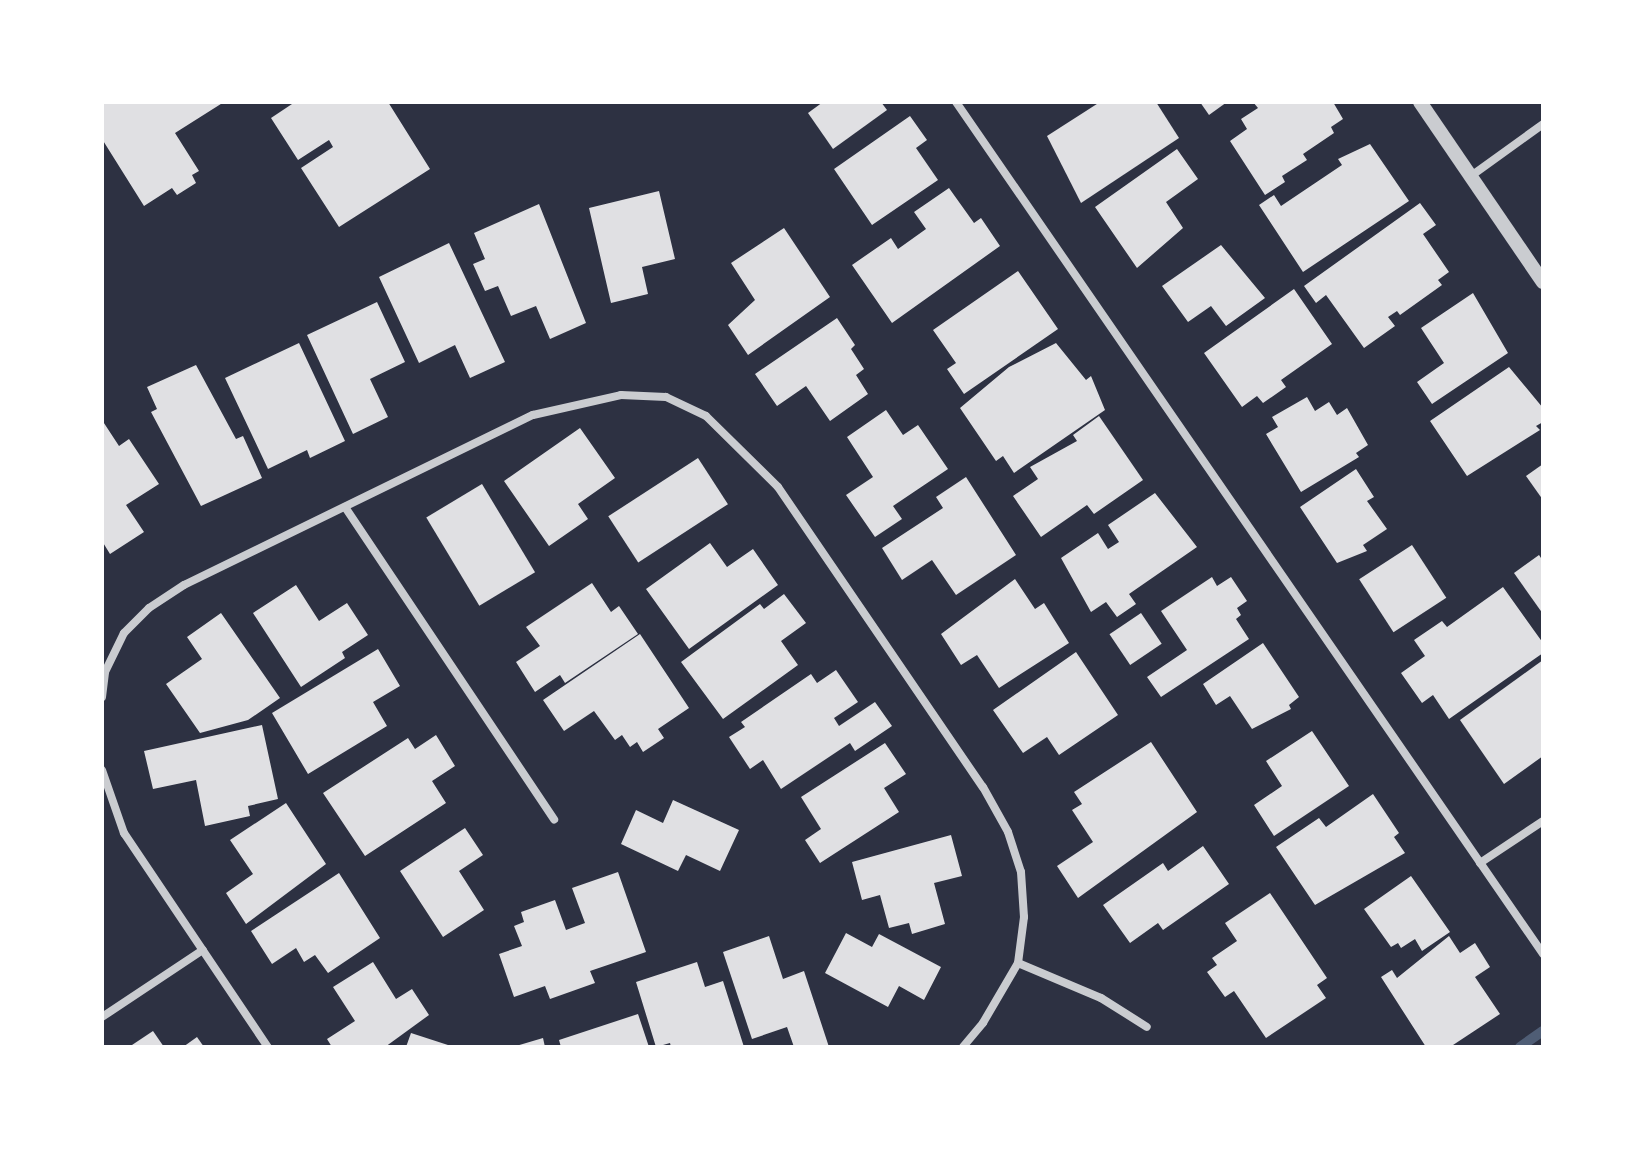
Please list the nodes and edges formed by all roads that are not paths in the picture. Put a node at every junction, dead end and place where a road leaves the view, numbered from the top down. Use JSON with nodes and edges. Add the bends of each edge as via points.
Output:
{"nodes":[{"id":1,"x":956,"y":102,"type":"edge"},
{"id":2,"x":1420,"y":102,"type":"edge"},
{"id":3,"x":1543,"y":124,"type":"edge"},
{"id":4,"x":1471,"y":176,"type":"junction"},
{"id":5,"x":1543,"y":282,"type":"edge"},
{"id":6,"x":345,"y":507,"type":"junction"},
{"id":7,"x":102,"y":697,"type":"edge"},
{"id":8,"x":102,"y":770,"type":"edge"},
{"id":9,"x":554,"y":819,"type":"dead end"},
{"id":10,"x":1543,"y":821,"type":"edge"},
{"id":11,"x":1480,"y":863,"type":"junction"},
{"id":12,"x":203,"y":950,"type":"junction"},
{"id":13,"x":1543,"y":954,"type":"edge"},
{"id":14,"x":1018,"y":963,"type":"junction"},
{"id":15,"x":102,"y":1017,"type":"edge"},
{"id":16,"x":1147,"y":1027,"type":"dead end"},
{"id":17,"x":268,"y":1047,"type":"edge"},
{"id":18,"x":963,"y":1047,"type":"edge"}],
"edges":[{"from":1,"to":11,"type":"street"},
{"from":2,"to":4,"type":"street"},
{"from":3,"to":4,"type":"street"},
{"from":4,"to":5,"type":"street"},
{"from":6,"to":7,"type":"street","via":[[184,585],[149,608],[124,633],[105,672]]},
{"from":6,"to":9,"type":"street"},
{"from":6,"to":14,"type":"street","via":[[533,415],[578,401],[666,397],[706,416],[778,487],[983,787],[1008,832],[1021,872],[1024,917]]},
{"from":8,"to":12,"type":"street","via":[[124,833]]},
{"from":10,"to":11,"type":"street"},
{"from":11,"to":13,"type":"street"},
{"from":12,"to":15,"type":"street"},
{"from":12,"to":17,"type":"street"},
{"from":14,"to":16,"type":"street","via":[[1101,998]]},
{"from":14,"to":18,"type":"street"}]}
